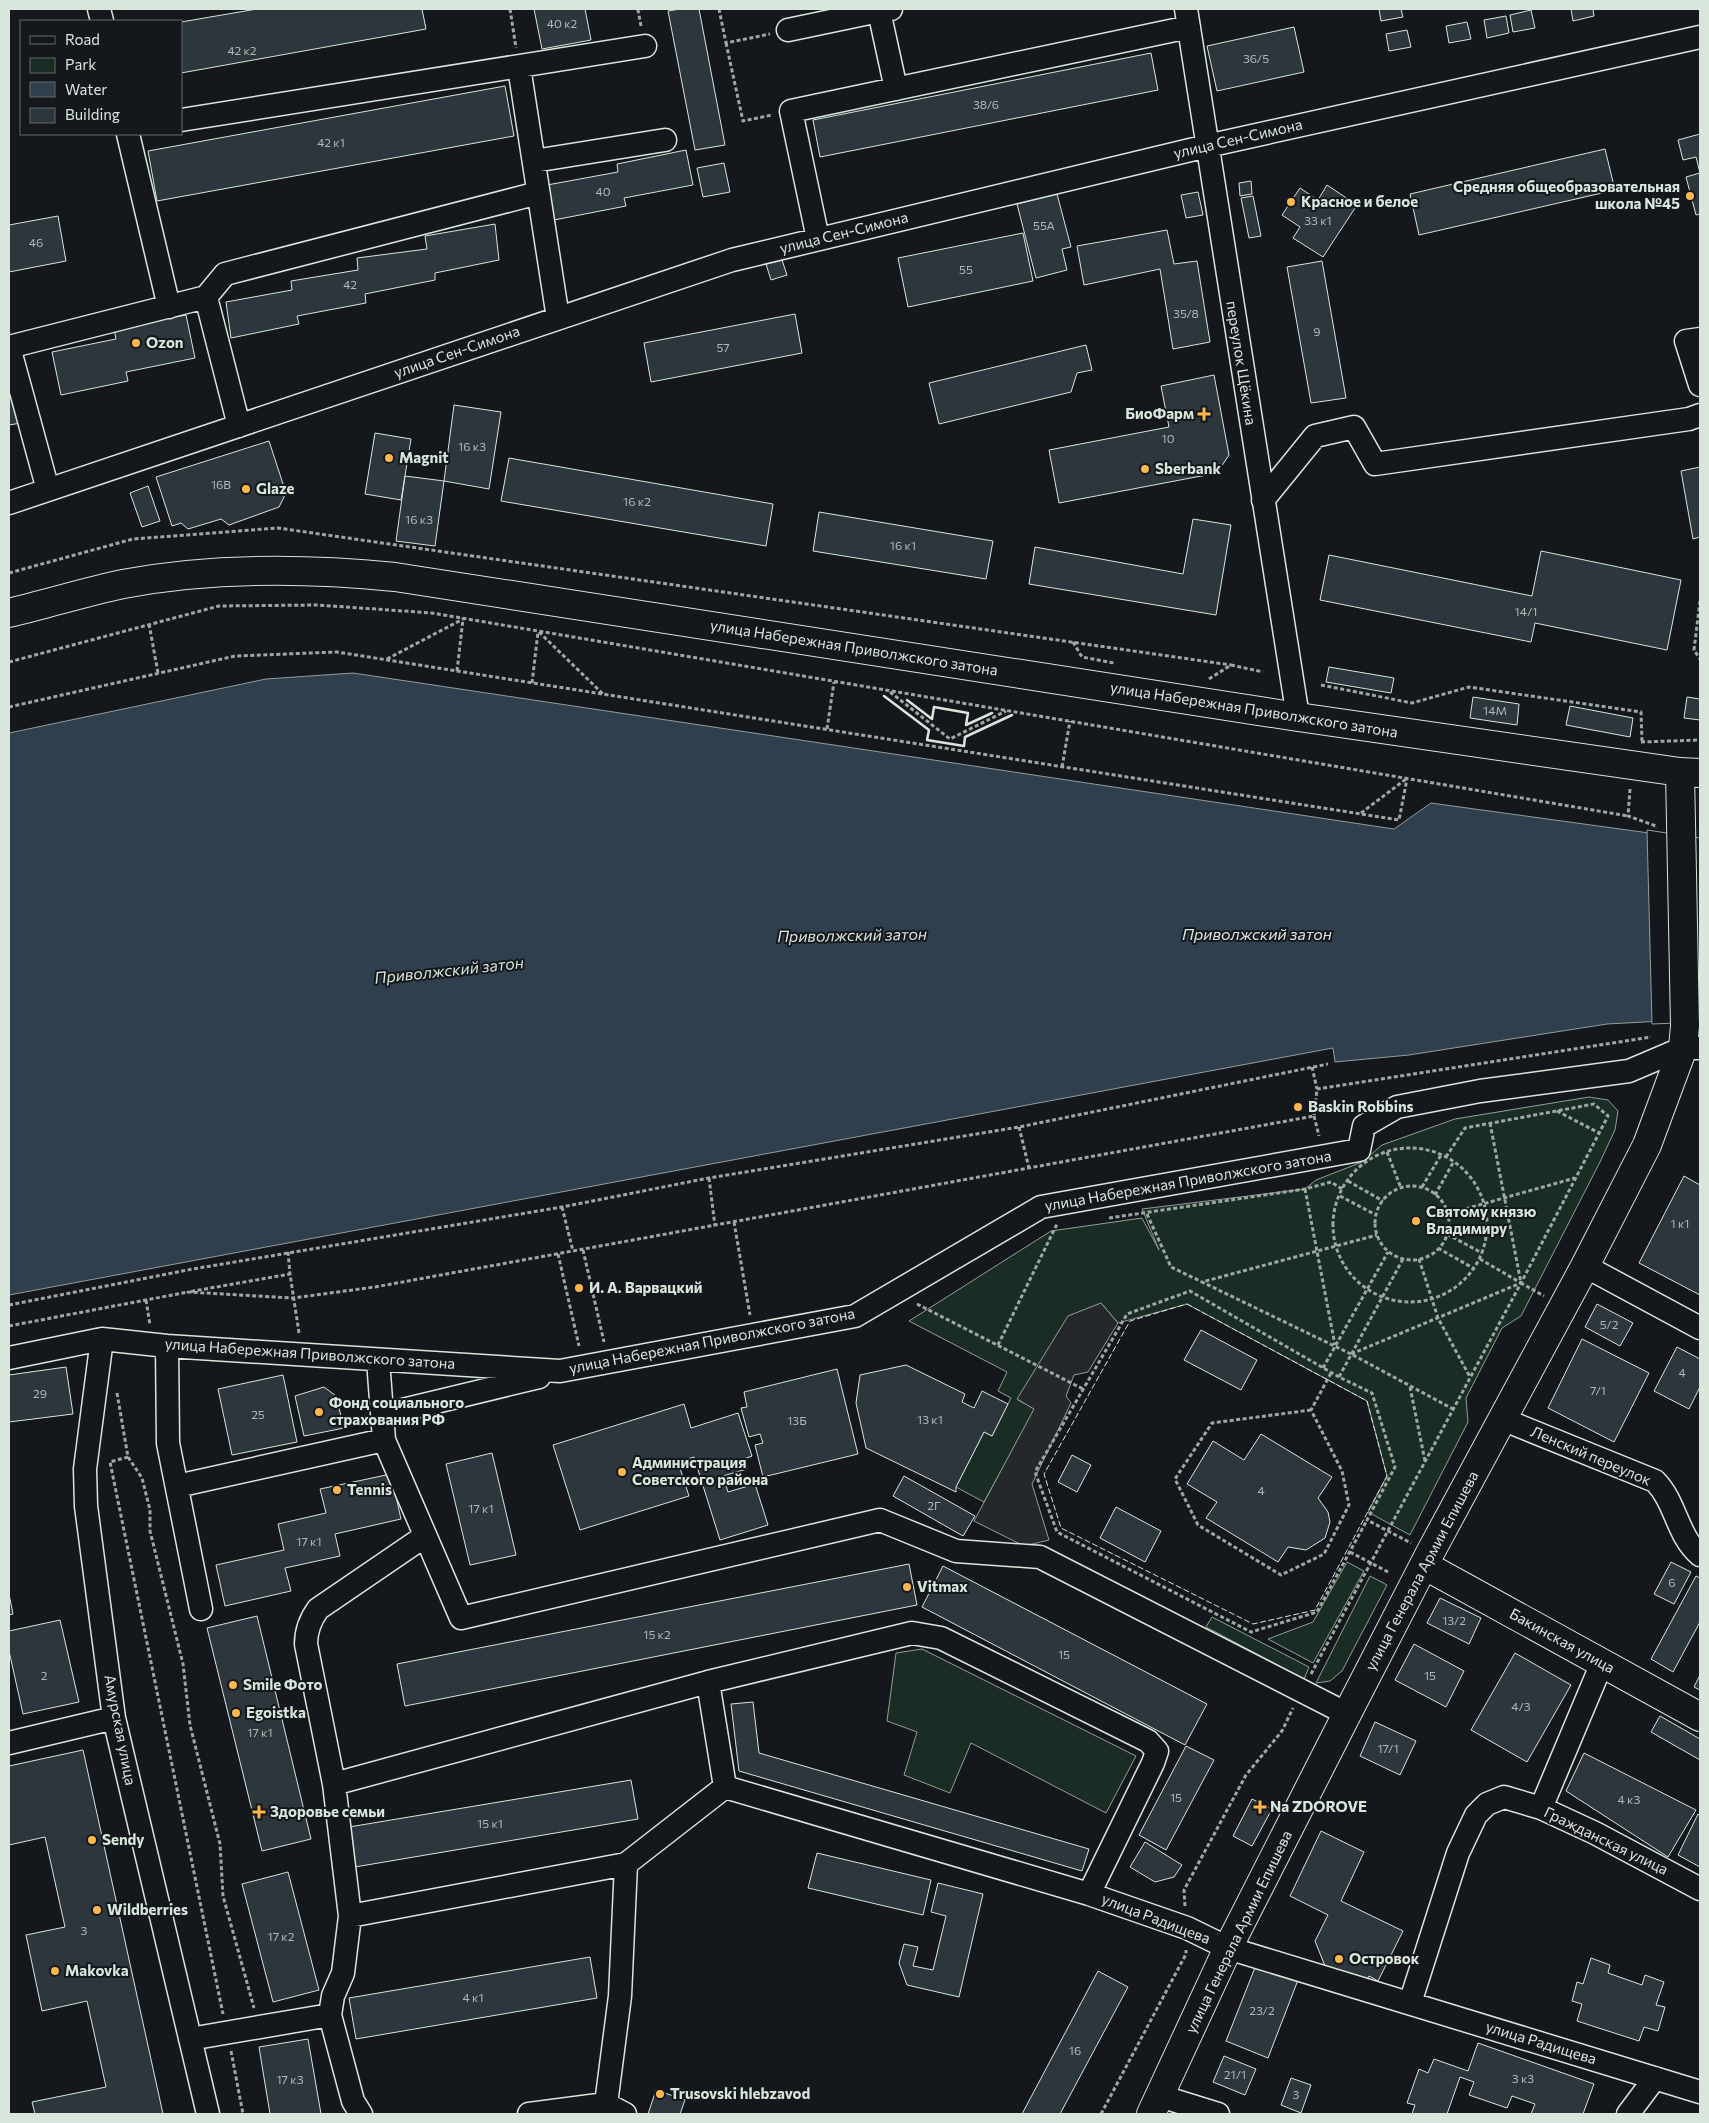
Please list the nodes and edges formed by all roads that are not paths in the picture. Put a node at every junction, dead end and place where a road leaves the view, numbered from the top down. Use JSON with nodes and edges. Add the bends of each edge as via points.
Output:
{"nodes":[{"id":1,"x":885,"y":10,"type":"edge"},
{"id":2,"x":1188,"y":18,"type":"edge"},
{"id":3,"x":788,"y":30,"type":"road end"},
{"id":4,"x":1700,"y":37,"type":"edge"},
{"id":5,"x":645,"y":46,"type":"dead end"},
{"id":6,"x":519,"y":67,"type":"junction"},
{"id":7,"x":896,"y":89,"type":"junction"},
{"id":8,"x":182,"y":120,"type":"edge"},
{"id":9,"x":128,"y":135,"type":"edge"},
{"id":10,"x":665,"y":140,"type":"dead end"},
{"id":11,"x":1207,"y":146,"type":"junction"},
{"id":12,"x":534,"y":162,"type":"junction"},
{"id":13,"x":538,"y":193,"type":"junction"},
{"id":14,"x":818,"y":240,"type":"junction"},
{"id":15,"x":206,"y":297,"type":"junction"},
{"id":16,"x":169,"y":307,"type":"junction"},
{"id":17,"x":558,"y":318,"type":"junction"},
{"id":18,"x":1700,"y":339,"type":"edge"},
{"id":19,"x":1700,"y":385,"type":"edge"},
{"id":20,"x":1700,"y":414,"type":"edge"},
{"id":21,"x":239,"y":426,"type":"junction"},
{"id":22,"x":48,"y":490,"type":"junction"},
{"id":23,"x":1263,"y":500,"type":"junction"},
{"id":24,"x":9,"y":503,"type":"edge"},
{"id":25,"x":9,"y":613,"type":"edge"},
{"id":26,"x":1298,"y":717,"type":"junction"},
{"id":27,"x":1690,"y":773,"type":"edge"},
{"id":28,"x":1682,"y":1040,"type":"edge"},
{"id":29,"x":1585,"y":1266,"type":"junction"},
{"id":30,"x":1700,"y":1328,"type":"edge"},
{"id":31,"x":102,"y":1339,"type":"junction"},
{"id":32,"x":167,"y":1346,"type":"junction"},
{"id":33,"x":9,"y":1358,"type":"edge"},
{"id":34,"x":378,"y":1360,"type":"junction"},
{"id":35,"x":560,"y":1371,"type":"junction"},
{"id":36,"x":382,"y":1415,"type":"junction"},
{"id":37,"x":1502,"y":1419,"type":"junction"},
{"id":38,"x":384,"y":1440,"type":"junction"},
{"id":39,"x":177,"y":1486,"type":"junction"},
{"id":40,"x":425,"y":1536,"type":"junction"},
{"id":41,"x":1700,"y":1555,"type":"edge"},
{"id":42,"x":1427,"y":1559,"type":"junction"},
{"id":43,"x":201,"y":1609,"type":"dead end"},
{"id":44,"x":1602,"y":1663,"type":"junction"},
{"id":45,"x":708,"y":1682,"type":"junction"},
{"id":46,"x":1347,"y":1714,"type":"junction"},
{"id":47,"x":1700,"y":1717,"type":"edge"},
{"id":48,"x":114,"y":1718,"type":"junction"},
{"id":49,"x":9,"y":1743,"type":"edge"},
{"id":50,"x":334,"y":1784,"type":"junction"},
{"id":51,"x":724,"y":1788,"type":"junction"},
{"id":52,"x":1541,"y":1808,"type":"junction"},
{"id":53,"x":626,"y":1864,"type":"junction"},
{"id":54,"x":1700,"y":1889,"type":"edge"},
{"id":55,"x":1089,"y":1894,"type":"junction"},
{"id":56,"x":350,"y":1916,"type":"junction"},
{"id":57,"x":1228,"y":1948,"type":"junction"},
{"id":58,"x":1410,"y":2003,"type":"junction"},
{"id":59,"x":330,"y":2014,"type":"junction"},
{"id":60,"x":190,"y":2039,"type":"junction"},
{"id":61,"x":1655,"y":2078,"type":"junction"},
{"id":62,"x":1700,"y":2092,"type":"edge"},
{"id":63,"x":1156,"y":2105,"type":"edge"},
{"id":64,"x":615,"y":2109,"type":"edge"},
{"id":65,"x":208,"y":2114,"type":"edge"},
{"id":66,"x":362,"y":2114,"type":"edge"},
{"id":67,"x":529,"y":2114,"type":"edge"},
{"id":68,"x":1218,"y":2114,"type":"edge"},
{"id":69,"x":1628,"y":2114,"type":"edge"}],
"edges":[{"from":1,"to":3,"type":"street"},
{"from":1,"to":7,"type":"street"},
{"from":2,"to":7,"type":"street"},
{"from":2,"to":11,"type":"street","name":"переулок Щёкина"},
{"from":4,"to":11,"type":"street","name":"улица Сен-Симона"},
{"from":5,"to":6,"type":"street"},
{"from":6,"to":8,"type":"street"},
{"from":6,"to":12,"type":"street"},
{"from":7,"to":14,"type":"street","via":[[791,111]]},
{"from":9,"to":16,"type":"street"},
{"from":10,"to":12,"type":"street"},
{"from":11,"to":14,"type":"street","name":"улица Сен-Симона"},
{"from":11,"to":23,"type":"street","name":"переулок Щёкина"},
{"from":12,"to":13,"type":"street"},
{"from":13,"to":15,"type":"street","via":[[225,274]]},
{"from":13,"to":17,"type":"street"},
{"from":14,"to":17,"type":"street","name":"улица Сен-Симона","via":[[732,260]]},
{"from":15,"to":16,"type":"street"},
{"from":15,"to":21,"type":"street"},
{"from":16,"to":22,"type":"street","via":[[9,347]]},
{"from":17,"to":21,"type":"street","name":"улица Сен-Симона"},
{"from":18,"to":19,"type":"street","via":[[1686,341]]},
{"from":20,"to":23,"type":"street","via":[[1689,419],[1375,464],[1354,427],[1315,436]]},
{"from":21,"to":22,"type":"street","name":"улица Сен-Симона"},
{"from":22,"to":24,"type":"street","name":"улица Сен-Симона"},
{"from":23,"to":26,"type":"street","name":"переулок Щёкина"},
{"from":25,"to":26,"type":"main road","name":"улица Набережная Приволжского затона","via":[[123,584],[214,572],[332,570],[395,577]]},
{"from":26,"to":27,"type":"main road","name":"улица Набережная Приволжского затона"},
{"from":27,"to":28,"type":"main road","via":[[1682,825]]},
{"from":28,"to":29,"type":"main road","name":"улица Генерала Армии Епишева","via":[[1647,1145]]},
{"from":28,"to":35,"type":"street","name":"улица Набережная Приволжского затона","via":[[1629,1071],[1480,1091],[1397,1107],[1364,1126],[1358,1150],[1041,1207],[855,1316]]},
{"from":29,"to":30,"type":"street"},
{"from":29,"to":37,"type":"main road","name":"улица Генерала Армии Епишева"},
{"from":31,"to":32,"type":"street","name":"улица Набережная Приволжского затона"},
{"from":31,"to":33,"type":"street","name":"улица Набережная Приволжского затона"},
{"from":31,"to":48,"type":"street","name":"Амурская улица","via":[[85,1468]]},
{"from":32,"to":34,"type":"street","name":"улица Набережная Приволжского затона"},
{"from":32,"to":39,"type":"street","via":[[168,1443]]},
{"from":34,"to":35,"type":"street","name":"улица Набережная Приволжского затона"},
{"from":34,"to":36,"type":"street"},
{"from":35,"to":36,"type":"street"},
{"from":36,"to":38,"type":"street"},
{"from":37,"to":41,"type":"street","name":"Ленский переулок","via":[[1655,1481],[1668,1498],[1688,1542]]},
{"from":37,"to":42,"type":"main road","name":"улица Генерала Армии Епишева"},
{"from":38,"to":39,"type":"street"},
{"from":38,"to":40,"type":"street"},
{"from":39,"to":43,"type":"street"},
{"from":40,"to":46,"type":"street","via":[[461,1618],[880,1520],[956,1551],[1040,1558]]},
{"from":40,"to":50,"type":"street","via":[[318,1609],[312,1617],[306,1644]]},
{"from":42,"to":44,"type":"main road","name":"Бакинская улица"},
{"from":42,"to":46,"type":"main road","name":"улица Генерала Армии Епишева"},
{"from":44,"to":47,"type":"main road","name":"Бакинская улица"},
{"from":44,"to":52,"type":"street"},
{"from":45,"to":50,"type":"street"},
{"from":45,"to":51,"type":"street"},
{"from":45,"to":55,"type":"street","via":[[912,1633],[927,1634],[941,1638],[1148,1741],[1157,1751],[1156,1757]]},
{"from":46,"to":57,"type":"main road","name":"улица Генерала Армии Епишева"},
{"from":48,"to":49,"type":"street"},
{"from":48,"to":60,"type":"street","name":"Амурская улица"},
{"from":50,"to":56,"type":"street"},
{"from":51,"to":53,"type":"street"},
{"from":51,"to":55,"type":"street","name":"улица Радищева"},
{"from":52,"to":54,"type":"street","name":"Гражданская улица"},
{"from":52,"to":58,"type":"street","name":"Гражданская улица","via":[[1504,1797],[1487,1804],[1476,1816],[1458,1853]]},
{"from":53,"to":56,"type":"street"},
{"from":53,"to":64,"type":"street"},
{"from":55,"to":57,"type":"street","name":"улица Радищева","via":[[1187,1928]]},
{"from":56,"to":59,"type":"street","via":[[343,1973],[333,1996]]},
{"from":57,"to":58,"type":"street","name":"улица Радищева"},
{"from":57,"to":63,"type":"main road","name":"улица Генерала Армии Епишева"},
{"from":58,"to":61,"type":"street","name":"улица Радищева"},
{"from":59,"to":60,"type":"street"},
{"from":59,"to":66,"type":"street","via":[[354,2101]]},
{"from":60,"to":65,"type":"street","name":"Амурская улица"},
{"from":61,"to":62,"type":"street","name":"улица Радищева"},
{"from":61,"to":69,"type":"street"},
{"from":63,"to":68,"type":"street"},
{"from":64,"to":67,"type":"street"}]}
